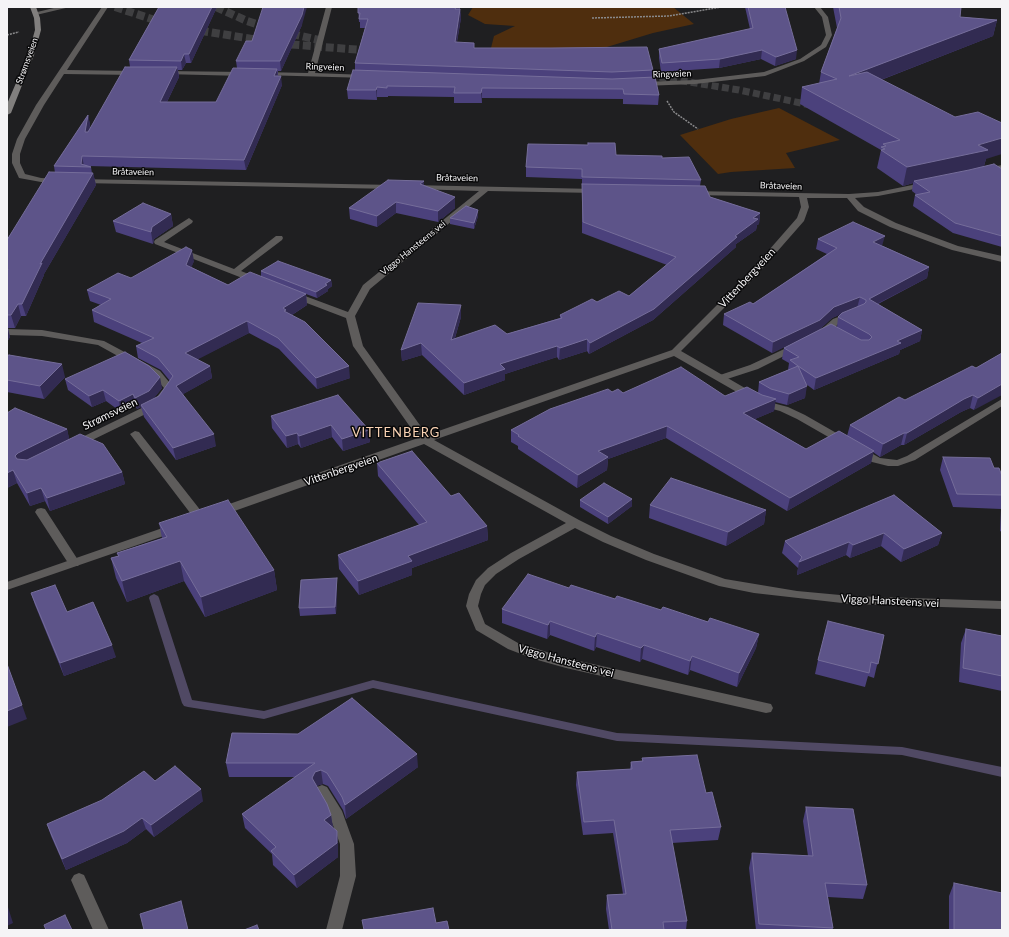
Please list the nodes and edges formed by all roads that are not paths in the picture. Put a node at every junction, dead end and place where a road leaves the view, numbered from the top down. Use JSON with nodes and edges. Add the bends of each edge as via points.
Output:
{"nodes":[{"id":1,"x":67,"y":7,"type":"edge"},
{"id":2,"x":105,"y":7,"type":"edge"},
{"id":3,"x":329,"y":7,"type":"edge"},
{"id":4,"x":816,"y":7,"type":"edge"},
{"id":5,"x":35,"y":10,"type":"edge"},
{"id":6,"x":62,"y":72,"type":"junction"},
{"id":7,"x":140,"y":73,"type":"edge"},
{"id":8,"x":156,"y":73,"type":"edge"},
{"id":9,"x":249,"y":74,"type":"edge"},
{"id":10,"x":257,"y":74,"type":"edge"},
{"id":11,"x":311,"y":75,"type":"junction"},
{"id":12,"x":374,"y":77,"type":"edge"},
{"id":13,"x":634,"y":84,"type":"edge"},
{"id":14,"x":7,"y":113,"type":"edge"},
{"id":15,"x":1002,"y":167,"type":"edge"},
{"id":16,"x":980,"y":173,"type":"edge"},
{"id":17,"x":936,"y":182,"type":"edge"},
{"id":18,"x":487,"y":188,"type":"junction"},
{"id":19,"x":606,"y":191,"type":"edge"},
{"id":20,"x":684,"y":193,"type":"edge"},
{"id":21,"x":849,"y":196,"type":"junction"},
{"id":22,"x":803,"y":197,"type":"junction"},
{"id":23,"x":189,"y":221,"type":"dead end"},
{"id":24,"x":279,"y":238,"type":"dead end"},
{"id":25,"x":1002,"y":259,"type":"edge"},
{"id":26,"x":235,"y":272,"type":"junction"},
{"id":27,"x":264,"y":283,"type":"edge"},
{"id":28,"x":285,"y":291,"type":"edge"},
{"id":29,"x":858,"y":312,"type":"edge"},
{"id":30,"x":350,"y":316,"type":"junction"},
{"id":31,"x":7,"y":332,"type":"edge"},
{"id":32,"x":816,"y":337,"type":"edge"},
{"id":33,"x":802,"y":344,"type":"edge"},
{"id":34,"x":675,"y":352,"type":"junction"},
{"id":35,"x":721,"y":378,"type":"junction"},
{"id":36,"x":1002,"y":402,"type":"edge"},
{"id":37,"x":136,"y":434,"type":"dead end"},
{"id":38,"x":425,"y":440,"type":"junction"},
{"id":39,"x":67,"y":449,"type":"edge"},
{"id":40,"x":41,"y":512,"type":"dead end"},
{"id":41,"x":193,"y":521,"type":"junction"},
{"id":42,"x":575,"y":523,"type":"junction"},
{"id":43,"x":74,"y":563,"type":"junction"},
{"id":44,"x":7,"y":586,"type":"edge"},
{"id":45,"x":1002,"y":605,"type":"edge"},
{"id":46,"x":766,"y":708,"type":"dead end"},
{"id":47,"x":322,"y":790,"type":"dead end"},
{"id":48,"x":79,"y":880,"type":"dead end"},
{"id":49,"x":101,"y":930,"type":"edge"},
{"id":50,"x":334,"y":930,"type":"edge"}],
"edges":[{"from":1,"to":5,"type":"street"},
{"from":2,"to":6,"type":"street","name":"Bråtaveien"},
{"from":3,"to":11,"type":"street"},
{"from":4,"to":13,"type":"street","name":"Ringveien","via":[[826,17],[829,35],[824,46],[802,60],[765,74],[696,82]]},
{"from":5,"to":14,"type":"main road","name":"Strømsveien","via":[[38,30],[34,47]]},
{"from":6,"to":7,"type":"street"},
{"from":6,"to":18,"type":"street","name":"Bråtaveien","via":[[21,139],[16,163],[22,176],[69,181]]},
{"from":8,"to":9,"type":"street"},
{"from":10,"to":11,"type":"street","name":"Ringveien"},
{"from":11,"to":12,"type":"street","name":"Ringveien"},
{"from":15,"to":16,"type":"street"},
{"from":17,"to":21,"type":"street","via":[[878,194]]},
{"from":18,"to":19,"type":"street","name":"Bråtaveien"},
{"from":18,"to":30,"type":"street","name":"Viggo Hansteens vei","via":[[366,286]]},
{"from":20,"to":22,"type":"street","name":"Bråtaveien"},
{"from":21,"to":22,"type":"street","name":"Bråtaveien"},
{"from":21,"to":25,"type":"street","via":[[861,209],[893,225],[955,248]]},
{"from":22,"to":34,"type":"street","name":"Vittenbergveien","via":[[805,207],[801,219],[751,276]]},
{"from":23,"to":26,"type":"street","via":[[158,242]]},
{"from":24,"to":26,"type":"street"},
{"from":26,"to":27,"type":"street"},
{"from":28,"to":30,"type":"street"},
{"from":29,"to":32,"type":"street","via":[[836,321],[832,331]]},
{"from":30,"to":38,"type":"street","name":"Viggo Hansteens vei","via":[[358,346]]},
{"from":31,"to":39,"type":"street","name":"Strømsveien","via":[[42,334],[101,343],[156,373],[169,388],[156,405]]},
{"from":33,"to":35,"type":"street","via":[[754,367]]},
{"from":34,"to":35,"type":"street"},
{"from":34,"to":38,"type":"street","name":"Vittenbergveien"},
{"from":35,"to":36,"type":"street","via":[[765,404],[801,417],[876,460],[888,463],[911,458]]},
{"from":37,"to":41,"type":"street"},
{"from":38,"to":41,"type":"street","name":"Vittenbergveien"},
{"from":38,"to":42,"type":"street","name":"Viggo Hansteens vei"},
{"from":40,"to":43,"type":"street"},
{"from":41,"to":43,"type":"street","name":"Vittenbergveien"},
{"from":42,"to":45,"type":"street","name":"Viggo Hansteens vei","via":[[656,560],[723,583],[754,589],[851,600]]},
{"from":42,"to":46,"type":"street","name":"Viggo Hansteens vei","via":[[515,556],[492,571],[480,583],[472,606],[480,627],[513,646],[540,656]]},
{"from":43,"to":44,"type":"street","name":"Vittenbergveien"},
{"from":47,"to":50,"type":"street","via":[[337,815],[347,844],[348,876]]},
{"from":48,"to":49,"type":"street"}]}
